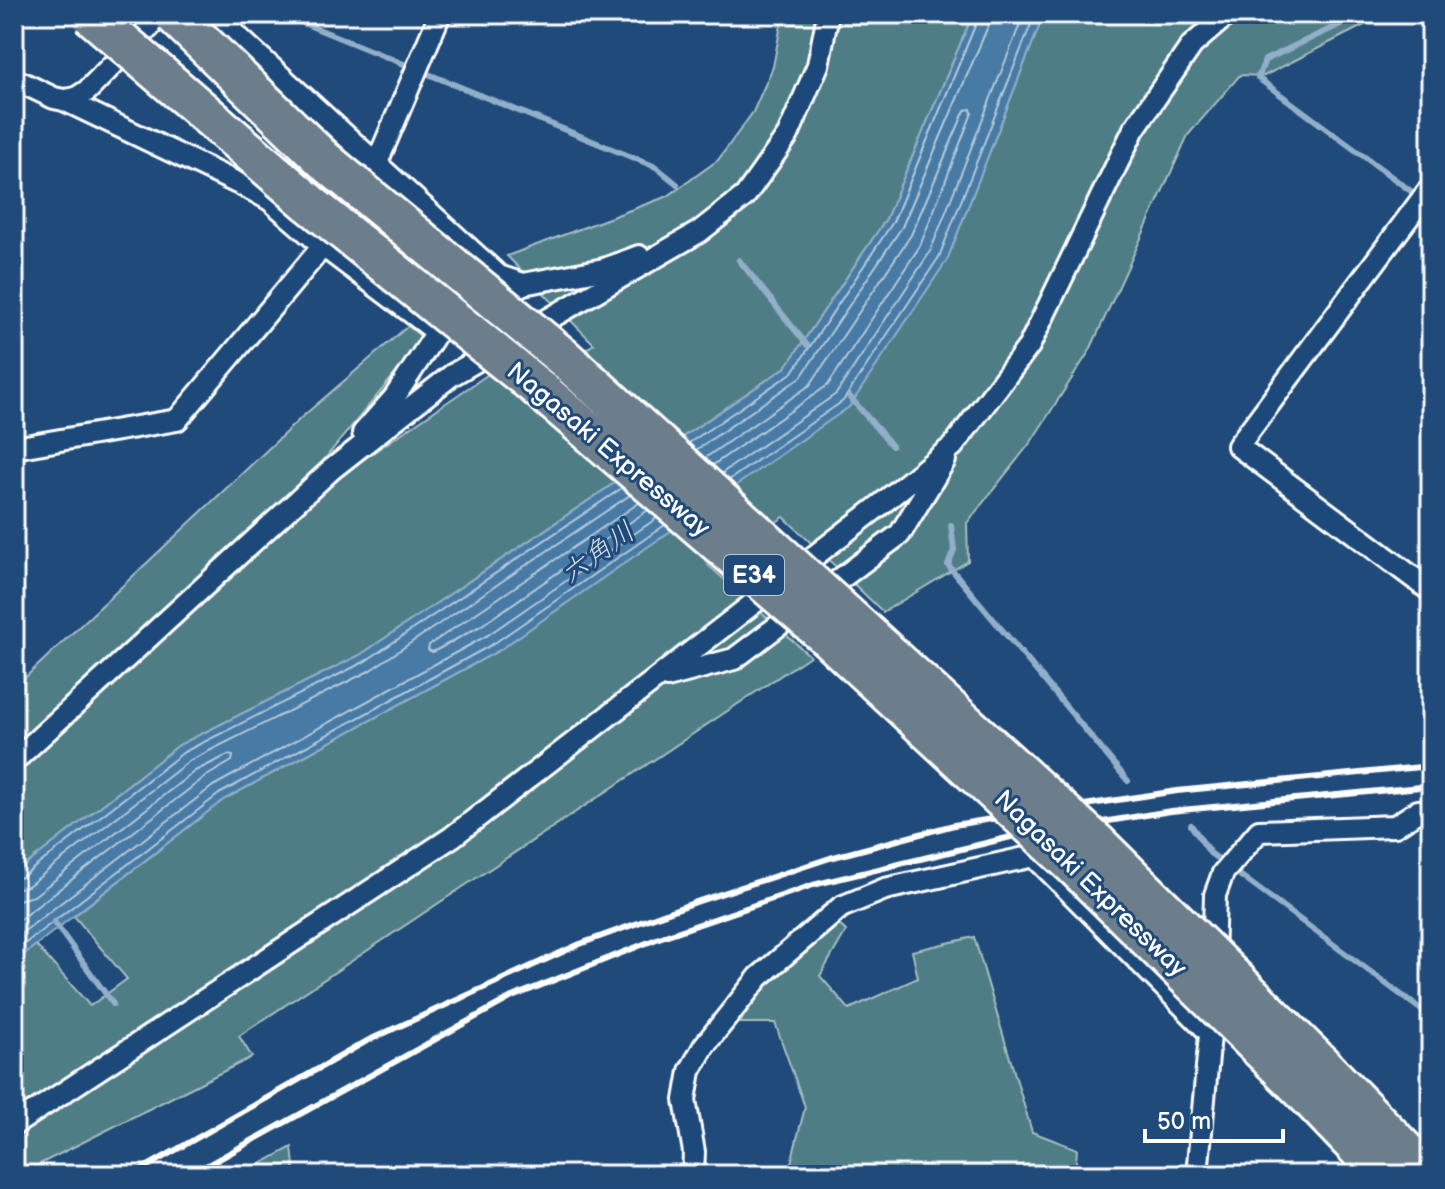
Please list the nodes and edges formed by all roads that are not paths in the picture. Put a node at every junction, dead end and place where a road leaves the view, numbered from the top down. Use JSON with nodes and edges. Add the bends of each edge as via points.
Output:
{"nodes":[{"id":1,"x":90,"y":14,"type":"edge"},
{"id":2,"x":162,"y":14,"type":"edge"},
{"id":3,"x":173,"y":14,"type":"edge"},
{"id":4,"x":213,"y":14,"type":"edge"},
{"id":5,"x":440,"y":14,"type":"edge"},
{"id":6,"x":828,"y":14,"type":"edge"},
{"id":7,"x":1228,"y":14,"type":"edge"},
{"id":8,"x":14,"y":79,"type":"edge"},
{"id":9,"x":64,"y":100,"type":"junction"},
{"id":10,"x":376,"y":165,"type":"junction"},
{"id":11,"x":1424,"y":196,"type":"edge"},
{"id":12,"x":699,"y":232,"type":"junction"},
{"id":13,"x":323,"y":246,"type":"junction"},
{"id":14,"x":523,"y":284,"type":"junction"},
{"id":15,"x":437,"y":332,"type":"junction"},
{"id":16,"x":953,"y":446,"type":"junction"},
{"id":17,"x":14,"y":448,"type":"edge"},
{"id":18,"x":332,"y":469,"type":"junction"},
{"id":19,"x":1431,"y":591,"type":"edge"},
{"id":20,"x":654,"y":681,"type":"junction"},
{"id":21,"x":14,"y":761,"type":"edge"},
{"id":22,"x":1431,"y":810,"type":"edge"},
{"id":23,"x":1211,"y":1034,"type":"junction"},
{"id":24,"x":14,"y":1125,"type":"edge"},
{"id":25,"x":693,"y":1175,"type":"edge"},
{"id":26,"x":1197,"y":1175,"type":"edge"},
{"id":27,"x":1383,"y":1175,"type":"edge"},
{"id":28,"x":1429,"y":1175,"type":"edge"}],
"edges":[{"from":1,"to":27,"type":"highway","name":"Nagasaki Expressway","number":"E34","bridge":true,"via":[[826,636],[1072,864]]},
{"from":2,"to":9,"type":"street","via":[[87,91]]},
{"from":3,"to":28,"type":"highway","name":"Nagasaki Expressway","number":"E34","bridge":true,"via":[[324,160],[564,358],[1096,842]]},
{"from":4,"to":10,"type":"street"},
{"from":5,"to":10,"type":"street"},
{"from":6,"to":12,"type":"street","via":[[818,65],[788,135],[745,196]]},
{"from":7,"to":16,"type":"street","via":[[1192,45],[1134,129],[1029,346]]},
{"from":8,"to":9,"type":"street"},
{"from":9,"to":13,"type":"street","via":[[270,200]]},
{"from":10,"to":14,"type":"street","via":[[499,276]]},
{"from":11,"to":19,"type":"street","via":[[1238,446]]},
{"from":12,"to":14,"type":"street","via":[[604,269]]},
{"from":12,"to":18,"type":"street","via":[[452,375]]},
{"from":13,"to":15,"type":"street"},
{"from":13,"to":17,"type":"street","via":[[177,420]]},
{"from":14,"to":15,"type":"street"},
{"from":15,"to":18,"type":"street","via":[[394,398]]},
{"from":16,"to":20,"type":"street"},
{"from":16,"to":20,"type":"street","via":[[900,534],[734,659]]},
{"from":18,"to":21,"type":"street"},
{"from":20,"to":24,"type":"street","via":[[452,837]]},
{"from":22,"to":23,"type":"street","via":[[1418,811],[1395,826],[1259,831],[1229,865],[1215,895]]},
{"from":23,"to":25,"type":"street","via":[[1034,856],[885,889],[841,907],[759,977],[704,1046],[690,1071],[685,1100]]},
{"from":23,"to":26,"type":"street"}]}
